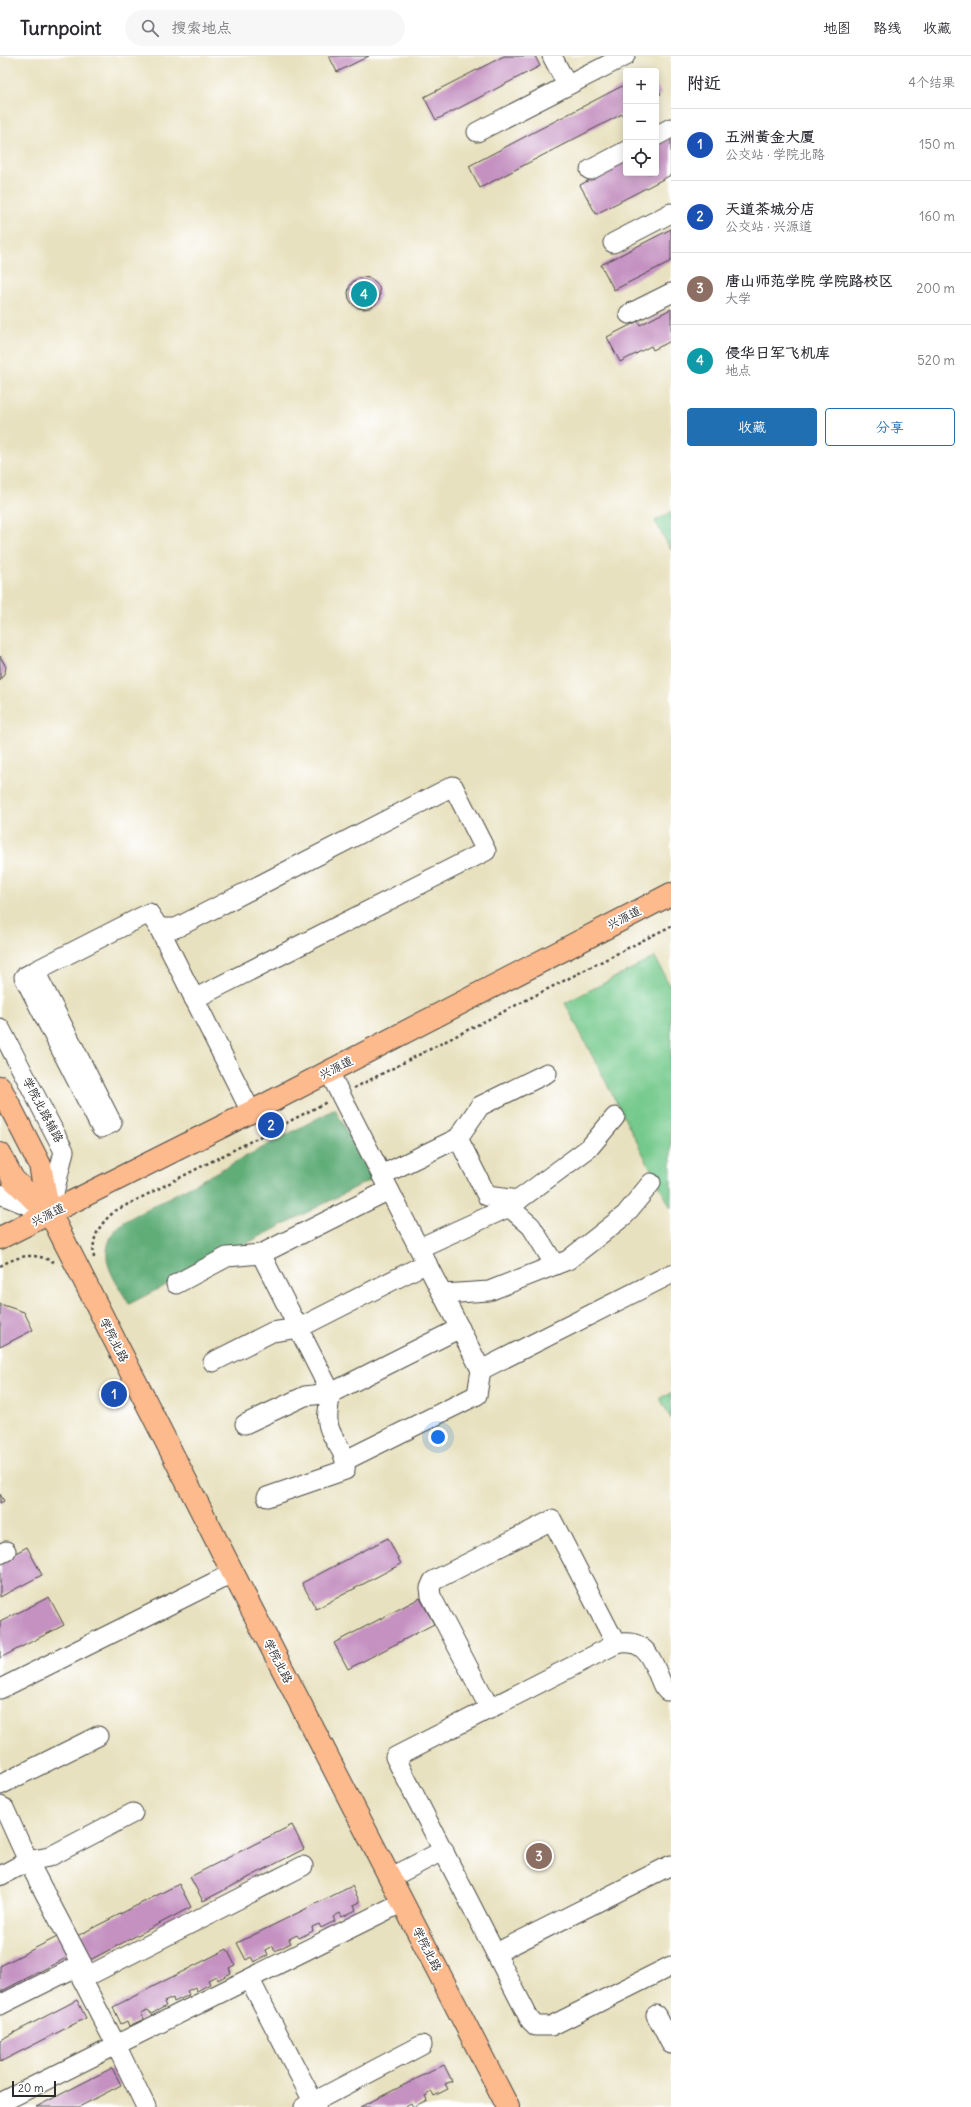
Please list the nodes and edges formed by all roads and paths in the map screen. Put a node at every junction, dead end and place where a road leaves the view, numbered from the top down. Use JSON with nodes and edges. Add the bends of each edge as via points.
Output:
{"nodes":[{"id":1,"x":552,"y":56,"type":"edge"},
{"id":2,"x":625,"y":56,"type":"edge"},
{"id":3,"x":567,"y":85,"type":"junction"},
{"id":4,"x":671,"y":128,"type":"edge"},
{"id":5,"x":477,"y":132,"type":"dead end"},
{"id":6,"x":659,"y":134,"type":"edge"},
{"id":7,"x":623,"y":153,"type":"edge"},
{"id":8,"x":590,"y":170,"type":"dead end"},
{"id":9,"x":671,"y":213,"type":"edge"},
{"id":10,"x":613,"y":243,"type":"dead end"},
{"id":11,"x":671,"y":293,"type":"edge"},
{"id":12,"x":629,"y":314,"type":"dead end"},
{"id":13,"x":671,"y":894,"type":"edge"},
{"id":14,"x":671,"y":909,"type":"edge"},
{"id":15,"x":671,"y":926,"type":"edge"},
{"id":16,"x":159,"y":928,"type":"junction"},
{"id":17,"x":35,"y":971,"type":"junction"},
{"id":18,"x":194,"y":998,"type":"junction"},
{"id":19,"x":0,"y":1028,"type":"edge"},
{"id":20,"x":546,"y":1073,"type":"dead end"},
{"id":21,"x":335,"y":1083,"type":"junction"},
{"id":22,"x":0,"y":1087,"type":"edge"},
{"id":23,"x":251,"y":1112,"type":"junction"},
{"id":24,"x":615,"y":1117,"type":"dead end"},
{"id":25,"x":458,"y":1138,"type":"junction"},
{"id":26,"x":0,"y":1154,"type":"edge"},
{"id":27,"x":385,"y":1183,"type":"junction"},
{"id":28,"x":651,"y":1183,"type":"dead end"},
{"id":29,"x":0,"y":1194,"type":"edge"},
{"id":30,"x":514,"y":1203,"type":"junction"},
{"id":31,"x":52,"y":1220,"type":"junction"},
{"id":32,"x":101,"y":1223,"type":"dead end"},
{"id":33,"x":0,"y":1238,"type":"edge"},
{"id":34,"x":0,"y":1254,"type":"edge"},
{"id":35,"x":260,"y":1254,"type":"junction"},
{"id":36,"x":39,"y":1255,"type":"dead end"},
{"id":37,"x":423,"y":1256,"type":"junction"},
{"id":38,"x":555,"y":1265,"type":"junction"},
{"id":39,"x":0,"y":1266,"type":"edge"},
{"id":40,"x":671,"y":1274,"type":"edge"},
{"id":41,"x":176,"y":1284,"type":"dead end"},
{"id":42,"x":442,"y":1294,"type":"junction"},
{"id":43,"x":299,"y":1328,"type":"junction"},
{"id":44,"x":460,"y":1328,"type":"junction"},
{"id":45,"x":213,"y":1362,"type":"dead end"},
{"id":46,"x":481,"y":1370,"type":"junction"},
{"id":47,"x":331,"y":1393,"type":"junction"},
{"id":48,"x":245,"y":1424,"type":"dead end"},
{"id":49,"x":346,"y":1460,"type":"junction"},
{"id":50,"x":267,"y":1497,"type":"dead end"},
{"id":51,"x":233,"y":1573,"type":"junction"},
{"id":52,"x":621,"y":1643,"type":"junction"},
{"id":53,"x":0,"y":1689,"type":"edge"},
{"id":54,"x":671,"y":1692,"type":"edge"},
{"id":55,"x":490,"y":1709,"type":"junction"},
{"id":56,"x":98,"y":1736,"type":"dead end"},
{"id":57,"x":0,"y":1785,"type":"edge"},
{"id":58,"x":0,"y":1806,"type":"edge"},
{"id":59,"x":132,"y":1813,"type":"dead end"},
{"id":60,"x":444,"y":1850,"type":"junction"},
{"id":61,"x":28,"y":1861,"type":"junction"},
{"id":62,"x":671,"y":1865,"type":"edge"},
{"id":63,"x":303,"y":1866,"type":"dead end"},
{"id":64,"x":0,"y":1876,"type":"edge"},
{"id":65,"x":390,"y":1878,"type":"junction"},
{"id":66,"x":403,"y":1902,"type":"junction"},
{"id":67,"x":496,"y":1953,"type":"junction"},
{"id":68,"x":671,"y":1966,"type":"edge"},
{"id":69,"x":82,"y":1972,"type":"junction"},
{"id":70,"x":250,"y":1980,"type":"junction"},
{"id":71,"x":0,"y":2005,"type":"edge"},
{"id":72,"x":656,"y":2015,"type":"dead end"},
{"id":73,"x":671,"y":2044,"type":"edge"},
{"id":74,"x":422,"y":2045,"type":"dead end"},
{"id":75,"x":116,"y":2046,"type":"junction"},
{"id":76,"x":0,"y":2103,"type":"edge"},
{"id":77,"x":311,"y":2105,"type":"edge"},
{"id":78,"x":146,"y":2107,"type":"edge"},
{"id":79,"x":508,"y":2107,"type":"edge"}],
"edges":[{"from":1,"to":3,"type":"street"},
{"from":2,"to":3,"type":"street"},
{"from":3,"to":5,"type":"street"},
{"from":4,"to":6,"type":"street"},
{"from":7,"to":8,"type":"street"},
{"from":9,"to":10,"type":"street"},
{"from":11,"to":12,"type":"street"},
{"from":13,"to":21,"type":"main road","name":"兴源道"},
{"from":14,"to":21,"type":"main road","name":"兴源道"},
{"from":15,"to":21,"type":"path"},
{"from":16,"to":17,"type":"street","via":[[150,913]]},
{"from":16,"to":18,"type":"street"},
{"from":16,"to":18,"type":"street","via":[[176,928],[453,786],[486,851]]},
{"from":17,"to":17,"type":"street","via":[[112,1123],[101,1128],[24,977]]},
{"from":18,"to":23,"type":"street"},
{"from":19,"to":31,"type":"street","name":"学院北路辅路","via":[[64,1152]]},
{"from":20,"to":25,"type":"street","via":[[480,1106]]},
{"from":21,"to":23,"type":"main road","name":"兴源道"},
{"from":21,"to":27,"type":"street"},
{"from":21,"to":31,"type":"main road","name":"兴源道"},
{"from":21,"to":32,"type":"path","via":[[115,1211]]},
{"from":22,"to":31,"type":"main road","name":"学院北路","via":[[40,1164]]},
{"from":23,"to":31,"type":"main road","name":"兴源道"},
{"from":24,"to":30,"type":"street","via":[[589,1148]]},
{"from":25,"to":27,"type":"street"},
{"from":25,"to":30,"type":"street","via":[[487,1196]]},
{"from":26,"to":31,"type":"main road","name":"学院北路","via":[[13,1179]]},
{"from":27,"to":35,"type":"street"},
{"from":27,"to":37,"type":"street"},
{"from":28,"to":38,"type":"street","via":[[625,1215],[568,1260]]},
{"from":29,"to":31,"type":"street"},
{"from":30,"to":37,"type":"street"},
{"from":30,"to":38,"type":"street"},
{"from":31,"to":33,"type":"main road","name":"兴源道"},
{"from":31,"to":34,"type":"main road","name":"兴源道"},
{"from":31,"to":51,"type":"main road","name":"学院北路"},
{"from":35,"to":41,"type":"street","via":[[228,1257]]},
{"from":35,"to":43,"type":"street"},
{"from":36,"to":39,"type":"path","via":[[24,1256]]},
{"from":37,"to":42,"type":"street"},
{"from":37,"to":43,"type":"street"},
{"from":38,"to":42,"type":"street","via":[[489,1291]]},
{"from":40,"to":46,"type":"street"},
{"from":42,"to":44,"type":"street"},
{"from":43,"to":45,"type":"street","via":[[272,1332]]},
{"from":43,"to":47,"type":"street"},
{"from":44,"to":46,"type":"street"},
{"from":44,"to":47,"type":"street"},
{"from":46,"to":49,"type":"street","via":[[477,1395]]},
{"from":47,"to":48,"type":"street","via":[[305,1396]]},
{"from":47,"to":49,"type":"street","via":[[327,1419]]},
{"from":49,"to":50,"type":"street","via":[[345,1470]]},
{"from":51,"to":53,"type":"street"},
{"from":51,"to":65,"type":"main road","name":"学院北路"},
{"from":52,"to":54,"type":"street","via":[[637,1643],[645,1648],[663,1686]]},
{"from":52,"to":55,"type":"street"},
{"from":52,"to":55,"type":"street","via":[[552,1520],[433,1581],[430,1588],[431,1596]]},
{"from":55,"to":60,"type":"street","via":[[395,1757]]},
{"from":56,"to":57,"type":"street"},
{"from":58,"to":61,"type":"street","via":[[4,1808]]},
{"from":59,"to":61,"type":"street","via":[[49,1857]]},
{"from":60,"to":65,"type":"street"},
{"from":60,"to":67,"type":"street"},
{"from":61,"to":64,"type":"street"},
{"from":61,"to":69,"type":"street"},
{"from":62,"to":67,"type":"street"},
{"from":63,"to":69,"type":"street"},
{"from":65,"to":66,"type":"main road","name":"学院北路"},
{"from":66,"to":70,"type":"street"},
{"from":66,"to":79,"type":"main road","name":"学院北路"},
{"from":67,"to":68,"type":"street","via":[[530,2020],[536,2026],[542,2027],[551,2026]]},
{"from":69,"to":71,"type":"street"},
{"from":69,"to":75,"type":"street"},
{"from":70,"to":75,"type":"street"},
{"from":70,"to":77,"type":"street"},
{"from":72,"to":73,"type":"street"},
{"from":74,"to":77,"type":"street"},
{"from":75,"to":76,"type":"street"},
{"from":75,"to":78,"type":"street"}]}
